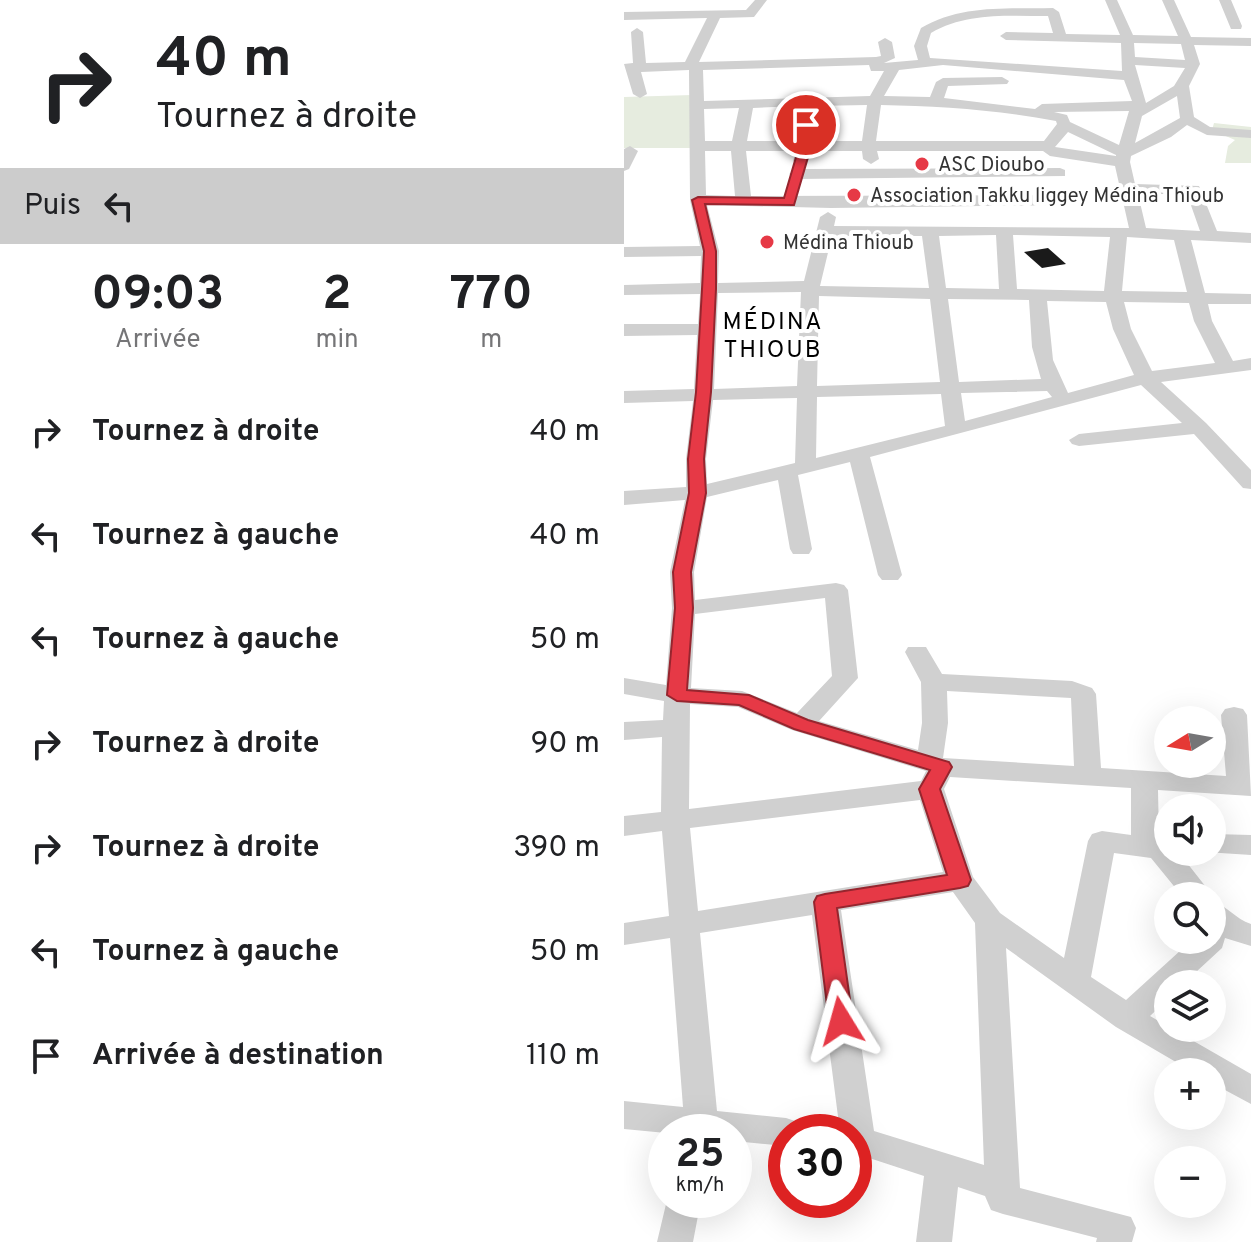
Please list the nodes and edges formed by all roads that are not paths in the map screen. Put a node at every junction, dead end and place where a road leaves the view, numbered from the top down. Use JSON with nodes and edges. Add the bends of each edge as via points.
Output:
{"nodes":[{"id":1,"x":761,"y":0,"type":"edge"},
{"id":2,"x":1111,"y":0,"type":"edge"},
{"id":3,"x":1168,"y":0,"type":"edge"},
{"id":4,"x":1225,"y":0,"type":"edge"},
{"id":5,"x":1053,"y":6,"type":"edge"},
{"id":6,"x":989,"y":7,"type":"edge"},
{"id":7,"x":1007,"y":13,"type":"junction"},
{"id":8,"x":715,"y":15,"type":"junction"},
{"id":9,"x":624,"y":16,"type":"edge"},
{"id":10,"x":1236,"y":26,"type":"dead end"},
{"id":11,"x":637,"y":32,"type":"dead end"},
{"id":12,"x":1006,"y":36,"type":"junction"},
{"id":13,"x":1061,"y":37,"type":"junction"},
{"id":14,"x":1127,"y":37,"type":"junction"},
{"id":15,"x":1186,"y":39,"type":"junction"},
{"id":16,"x":885,"y":42,"type":"dead end"},
{"id":17,"x":1251,"y":42,"type":"edge"},
{"id":18,"x":1075,"y":54,"type":"junction"},
{"id":19,"x":876,"y":61,"type":"junction"},
{"id":20,"x":926,"y":62,"type":"junction"},
{"id":21,"x":1193,"y":64,"type":"junction"},
{"id":22,"x":693,"y":66,"type":"junction"},
{"id":23,"x":633,"y":68,"type":"edge"},
{"id":24,"x":893,"y":68,"type":"junction"},
{"id":25,"x":1129,"y":68,"type":"junction"},
{"id":26,"x":1002,"y":74,"type":"junction"},
{"id":27,"x":820,"y":82,"type":"junction"},
{"id":28,"x":765,"y":84,"type":"junction"},
{"id":29,"x":1183,"y":88,"type":"junction"},
{"id":30,"x":640,"y":94,"type":"dead end"},
{"id":31,"x":806,"y":103,"type":"junction"},
{"id":32,"x":872,"y":103,"type":"junction"},
{"id":33,"x":935,"y":103,"type":"junction"},
{"id":34,"x":747,"y":104,"type":"junction"},
{"id":35,"x":697,"y":105,"type":"junction"},
{"id":36,"x":1000,"y":106,"type":"junction"},
{"id":37,"x":1062,"y":107,"type":"junction"},
{"id":38,"x":1024,"y":109,"type":"junction"},
{"id":39,"x":1139,"y":109,"type":"junction"},
{"id":40,"x":1187,"y":119,"type":"junction"},
{"id":41,"x":1064,"y":124,"type":"junction"},
{"id":42,"x":1207,"y":131,"type":"junction"},
{"id":43,"x":1166,"y":134,"type":"junction"},
{"id":44,"x":1251,"y":134,"type":"edge"},
{"id":45,"x":869,"y":145,"type":"junction"},
{"id":46,"x":697,"y":146,"type":"junction"},
{"id":47,"x":738,"y":147,"type":"junction"},
{"id":48,"x":805,"y":147,"type":"junction"},
{"id":49,"x":1049,"y":148,"type":"junction"},
{"id":50,"x":1124,"y":158,"type":"junction"},
{"id":51,"x":1060,"y":173,"type":"junction"},
{"id":52,"x":797,"y":174,"type":"junction"},
{"id":53,"x":874,"y":174,"type":"junction"},
{"id":54,"x":1129,"y":189,"type":"junction"},
{"id":55,"x":698,"y":200,"type":"junction"},
{"id":56,"x":1067,"y":200,"type":"junction"},
{"id":57,"x":743,"y":201,"type":"junction"},
{"id":58,"x":789,"y":202,"type":"junction"},
{"id":59,"x":880,"y":202,"type":"junction"},
{"id":60,"x":831,"y":203,"type":"junction"},
{"id":61,"x":1004,"y":230,"type":"junction"},
{"id":62,"x":1073,"y":230,"type":"junction"},
{"id":63,"x":825,"y":231,"type":"junction"},
{"id":64,"x":879,"y":231,"type":"junction"},
{"id":65,"x":930,"y":231,"type":"junction"},
{"id":66,"x":1119,"y":232,"type":"junction"},
{"id":67,"x":1139,"y":233,"type":"junction"},
{"id":68,"x":1181,"y":235,"type":"junction"},
{"id":69,"x":1211,"y":237,"type":"junction"},
{"id":70,"x":1251,"y":238,"type":"edge"},
{"id":71,"x":710,"y":251,"type":"junction"},
{"id":72,"x":624,"y":252,"type":"edge"},
{"id":73,"x":811,"y":288,"type":"junction"},
{"id":74,"x":709,"y":289,"type":"junction"},
{"id":75,"x":624,"y":290,"type":"edge"},
{"id":76,"x":937,"y":293,"type":"junction"},
{"id":77,"x":1008,"y":294,"type":"junction"},
{"id":78,"x":1038,"y":294,"type":"junction"},
{"id":79,"x":1113,"y":295,"type":"junction"},
{"id":80,"x":1196,"y":297,"type":"junction"},
{"id":81,"x":1251,"y":299,"type":"edge"},
{"id":82,"x":707,"y":329,"type":"junction"},
{"id":83,"x":624,"y":330,"type":"edge"},
{"id":84,"x":1243,"y":367,"type":"edge"},
{"id":85,"x":1145,"y":378,"type":"junction"},
{"id":86,"x":950,"y":388,"type":"junction"},
{"id":87,"x":807,"y":390,"type":"junction"},
{"id":88,"x":704,"y":392,"type":"junction"},
{"id":89,"x":1057,"y":392,"type":"junction"},
{"id":90,"x":624,"y":397,"type":"edge"},
{"id":91,"x":1199,"y":427,"type":"junction"},
{"id":92,"x":956,"y":430,"type":"junction"},
{"id":93,"x":1079,"y":440,"type":"dead end"},
{"id":94,"x":858,"y":453,"type":"junction"},
{"id":95,"x":796,"y":467,"type":"junction"},
{"id":96,"x":1251,"y":483,"type":"edge"},
{"id":97,"x":697,"y":493,"type":"junction"},
{"id":98,"x":624,"y":498,"type":"edge"},
{"id":99,"x":801,"y":549,"type":"dead end"},
{"id":100,"x":890,"y":575,"type":"dead end"},
{"id":101,"x":684,"y":608,"type":"junction"},
{"id":102,"x":917,"y":652,"type":"dead end"},
{"id":103,"x":934,"y":682,"type":"junction"},
{"id":104,"x":624,"y":686,"type":"edge"},
{"id":105,"x":677,"y":695,"type":"junction"},
{"id":106,"x":1245,"y":712,"type":"edge"},
{"id":107,"x":801,"y":724,"type":"junction"},
{"id":108,"x":675,"y":728,"type":"junction"},
{"id":109,"x":624,"y":731,"type":"edge"},
{"id":110,"x":933,"y":773,"type":"junction"},
{"id":111,"x":1088,"y":776,"type":"junction"},
{"id":112,"x":1144,"y":780,"type":"junction"},
{"id":113,"x":1246,"y":787,"type":"edge"},
{"id":114,"x":675,"y":818,"type":"junction"},
{"id":115,"x":624,"y":826,"type":"edge"},
{"id":116,"x":1154,"y":829,"type":"edge"},
{"id":117,"x":1226,"y":843,"type":"edge"},
{"id":118,"x":1251,"y":845,"type":"edge"},
{"id":119,"x":1154,"y":848,"type":"edge"},
{"id":120,"x":1172,"y":866,"type":"edge"},
{"id":121,"x":960,"y":880,"type":"junction"},
{"id":122,"x":1186,"y":882,"type":"edge"},
{"id":123,"x":825,"y":902,"type":"junction"},
{"id":124,"x":990,"y":921,"type":"junction"},
{"id":125,"x":684,"y":925,"type":"junction"},
{"id":126,"x":624,"y":934,"type":"edge"},
{"id":127,"x":1197,"y":954,"type":"edge"},
{"id":128,"x":1075,"y":982,"type":"junction"},
{"id":129,"x":1127,"y":1018,"type":"junction"},
{"id":130,"x":1251,"y":1090,"type":"edge"},
{"id":131,"x":699,"y":1114,"type":"edge"},
{"id":132,"x":853,"y":1114,"type":"edge"},
{"id":133,"x":624,"y":1115,"type":"edge"},
{"id":134,"x":648,"y":1119,"type":"edge"},
{"id":135,"x":872,"y":1145,"type":"edge"},
{"id":136,"x":943,"y":1165,"type":"junction"},
{"id":137,"x":1002,"y":1186,"type":"junction"},
{"id":138,"x":680,"y":1218,"type":"edge"},
{"id":139,"x":675,"y":1242,"type":"edge"},
{"id":140,"x":934,"y":1242,"type":"edge"},
{"id":141,"x":1114,"y":1242,"type":"edge"}],
"edges":[{"from":1,"to":8,"type":"street","via":[[750,14]]},
{"from":2,"to":14,"type":"street"},
{"from":3,"to":15,"type":"street"},
{"from":4,"to":10,"type":"street"},
{"from":5,"to":7,"type":"street"},
{"from":5,"to":13,"type":"street"},
{"from":6,"to":7,"type":"street"},
{"from":6,"to":20,"type":"street","via":[[930,27],[921,41]]},
{"from":7,"to":12,"type":"street"},
{"from":8,"to":9,"type":"street"},
{"from":8,"to":22,"type":"street"},
{"from":11,"to":23,"type":"street"},
{"from":12,"to":13,"type":"street"},
{"from":12,"to":26,"type":"street"},
{"from":13,"to":18,"type":"street"},
{"from":14,"to":15,"type":"street"},
{"from":14,"to":18,"type":"street"},
{"from":14,"to":25,"type":"street"},
{"from":15,"to":17,"type":"street"},
{"from":15,"to":21,"type":"street"},
{"from":16,"to":19,"type":"street","via":[[888,58]]},
{"from":18,"to":25,"type":"street"},
{"from":18,"to":26,"type":"street"},
{"from":18,"to":37,"type":"street"},
{"from":19,"to":24,"type":"street","via":[[876,68]]},
{"from":19,"to":27,"type":"street"},
{"from":20,"to":24,"type":"street"},
{"from":20,"to":26,"type":"street"},
{"from":21,"to":25,"type":"street"},
{"from":21,"to":29,"type":"street","via":[[1193,75]]},
{"from":22,"to":23,"type":"street"},
{"from":22,"to":28,"type":"street"},
{"from":22,"to":35,"type":"street"},
{"from":23,"to":30,"type":"street"},
{"from":24,"to":32,"type":"street"},
{"from":25,"to":39,"type":"street"},
{"from":26,"to":33,"type":"street","via":[[943,82]]},
{"from":26,"to":36,"type":"street"},
{"from":27,"to":28,"type":"street"},
{"from":27,"to":31,"type":"street"},
{"from":27,"to":32,"type":"street"},
{"from":28,"to":31,"type":"street"},
{"from":28,"to":34,"type":"street"},
{"from":29,"to":39,"type":"street"},
{"from":29,"to":40,"type":"street"},
{"from":31,"to":48,"type":"street"},
{"from":32,"to":33,"type":"street"},
{"from":32,"to":45,"type":"street"},
{"from":33,"to":36,"type":"street"},
{"from":34,"to":35,"type":"street"},
{"from":34,"to":47,"type":"street"},
{"from":35,"to":46,"type":"street"},
{"from":36,"to":38,"type":"street"},
{"from":37,"to":38,"type":"street"},
{"from":37,"to":39,"type":"street"},
{"from":38,"to":41,"type":"street","via":[[1062,118]]},
{"from":39,"to":50,"type":"street"},
{"from":40,"to":42,"type":"street"},
{"from":40,"to":43,"type":"street"},
{"from":41,"to":49,"type":"street"},
{"from":41,"to":50,"type":"street"},
{"from":42,"to":43,"type":"street"},
{"from":42,"to":44,"type":"street"},
{"from":43,"to":50,"type":"street"},
{"from":45,"to":48,"type":"street"},
{"from":45,"to":49,"type":"street"},
{"from":45,"to":53,"type":"street"},
{"from":46,"to":47,"type":"street"},
{"from":46,"to":55,"type":"street"},
{"from":47,"to":48,"type":"street"},
{"from":47,"to":57,"type":"street"},
{"from":48,"to":52,"type":"street"},
{"from":49,"to":50,"type":"street"},
{"from":49,"to":51,"type":"street"},
{"from":50,"to":54,"type":"street"},
{"from":51,"to":53,"type":"street"},
{"from":51,"to":56,"type":"street"},
{"from":52,"to":53,"type":"street"},
{"from":52,"to":58,"type":"street"},
{"from":53,"to":59,"type":"street"},
{"from":54,"to":67,"type":"street"},
{"from":54,"to":69,"type":"street","via":[[1193,189]]},
{"from":55,"to":57,"type":"street"},
{"from":55,"to":71,"type":"street"},
{"from":56,"to":59,"type":"street"},
{"from":56,"to":62,"type":"street"},
{"from":57,"to":58,"type":"street"},
{"from":58,"to":60,"type":"street"},
{"from":59,"to":60,"type":"street"},
{"from":59,"to":64,"type":"street"},
{"from":60,"to":63,"type":"street"},
{"from":61,"to":62,"type":"street"},
{"from":61,"to":65,"type":"street"},
{"from":61,"to":77,"type":"street"},
{"from":62,"to":66,"type":"street"},
{"from":63,"to":64,"type":"street"},
{"from":63,"to":73,"type":"street"},
{"from":64,"to":65,"type":"street"},
{"from":65,"to":76,"type":"street"},
{"from":66,"to":67,"type":"street"},
{"from":66,"to":79,"type":"street"},
{"from":67,"to":68,"type":"street"},
{"from":68,"to":69,"type":"street"},
{"from":68,"to":80,"type":"street"},
{"from":69,"to":70,"type":"street"},
{"from":71,"to":72,"type":"street"},
{"from":71,"to":74,"type":"street"},
{"from":73,"to":74,"type":"street"},
{"from":73,"to":76,"type":"street"},
{"from":73,"to":87,"type":"street"},
{"from":74,"to":75,"type":"street"},
{"from":74,"to":82,"type":"street"},
{"from":76,"to":77,"type":"street"},
{"from":76,"to":86,"type":"street"},
{"from":77,"to":78,"type":"street"},
{"from":78,"to":79,"type":"street"},
{"from":78,"to":89,"type":"street","via":[[1043,356]]},
{"from":79,"to":80,"type":"street"},
{"from":79,"to":85,"type":"street"},
{"from":80,"to":81,"type":"street"},
{"from":80,"to":84,"type":"street","via":[[1203,321]]},
{"from":82,"to":83,"type":"street"},
{"from":82,"to":88,"type":"street"},
{"from":84,"to":85,"type":"street"},
{"from":85,"to":89,"type":"street"},
{"from":85,"to":91,"type":"street"},
{"from":86,"to":87,"type":"street"},
{"from":86,"to":89,"type":"street"},
{"from":86,"to":92,"type":"street"},
{"from":87,"to":88,"type":"street"},
{"from":87,"to":95,"type":"street"},
{"from":88,"to":90,"type":"street"},
{"from":88,"to":97,"type":"street"},
{"from":89,"to":92,"type":"street"},
{"from":91,"to":93,"type":"street"},
{"from":91,"to":96,"type":"street"},
{"from":92,"to":94,"type":"street"},
{"from":94,"to":95,"type":"street"},
{"from":94,"to":100,"type":"street"},
{"from":95,"to":97,"type":"street"},
{"from":95,"to":99,"type":"street"},
{"from":97,"to":98,"type":"street"},
{"from":97,"to":101,"type":"street","via":[[682,572]]},
{"from":101,"to":105,"type":"street"},
{"from":101,"to":107,"type":"street","via":[[836,590],[845,678]]},
{"from":102,"to":103,"type":"street"},
{"from":103,"to":110,"type":"street"},
{"from":103,"to":111,"type":"street","via":[[1072,689],[1083,694]]},
{"from":104,"to":105,"type":"street"},
{"from":105,"to":107,"type":"street","via":[[742,699]]},
{"from":105,"to":108,"type":"street"},
{"from":106,"to":113,"type":"street"},
{"from":107,"to":110,"type":"street"},
{"from":108,"to":109,"type":"street"},
{"from":108,"to":114,"type":"street"},
{"from":110,"to":111,"type":"street"},
{"from":110,"to":114,"type":"street"},
{"from":110,"to":121,"type":"street"},
{"from":111,"to":112,"type":"street"},
{"from":112,"to":113,"type":"street"},
{"from":112,"to":116,"type":"street"},
{"from":114,"to":115,"type":"street"},
{"from":114,"to":125,"type":"street"},
{"from":117,"to":118,"type":"street"},
{"from":119,"to":128,"type":"street","via":[[1102,841]]},
{"from":120,"to":122,"type":"street"},
{"from":121,"to":123,"type":"street"},
{"from":121,"to":124,"type":"street"},
{"from":123,"to":125,"type":"street"},
{"from":123,"to":132,"type":"street"},
{"from":124,"to":128,"type":"street"},
{"from":124,"to":137,"type":"street"},
{"from":125,"to":126,"type":"street"},
{"from":125,"to":131,"type":"street"},
{"from":127,"to":129,"type":"street"},
{"from":128,"to":129,"type":"street"},
{"from":129,"to":130,"type":"street"},
{"from":133,"to":134,"type":"street"},
{"from":135,"to":136,"type":"street"},
{"from":136,"to":137,"type":"street"},
{"from":136,"to":140,"type":"street"},
{"from":137,"to":141,"type":"street","via":[[1003,1199],[1118,1228]]},
{"from":138,"to":139,"type":"street"}]}
